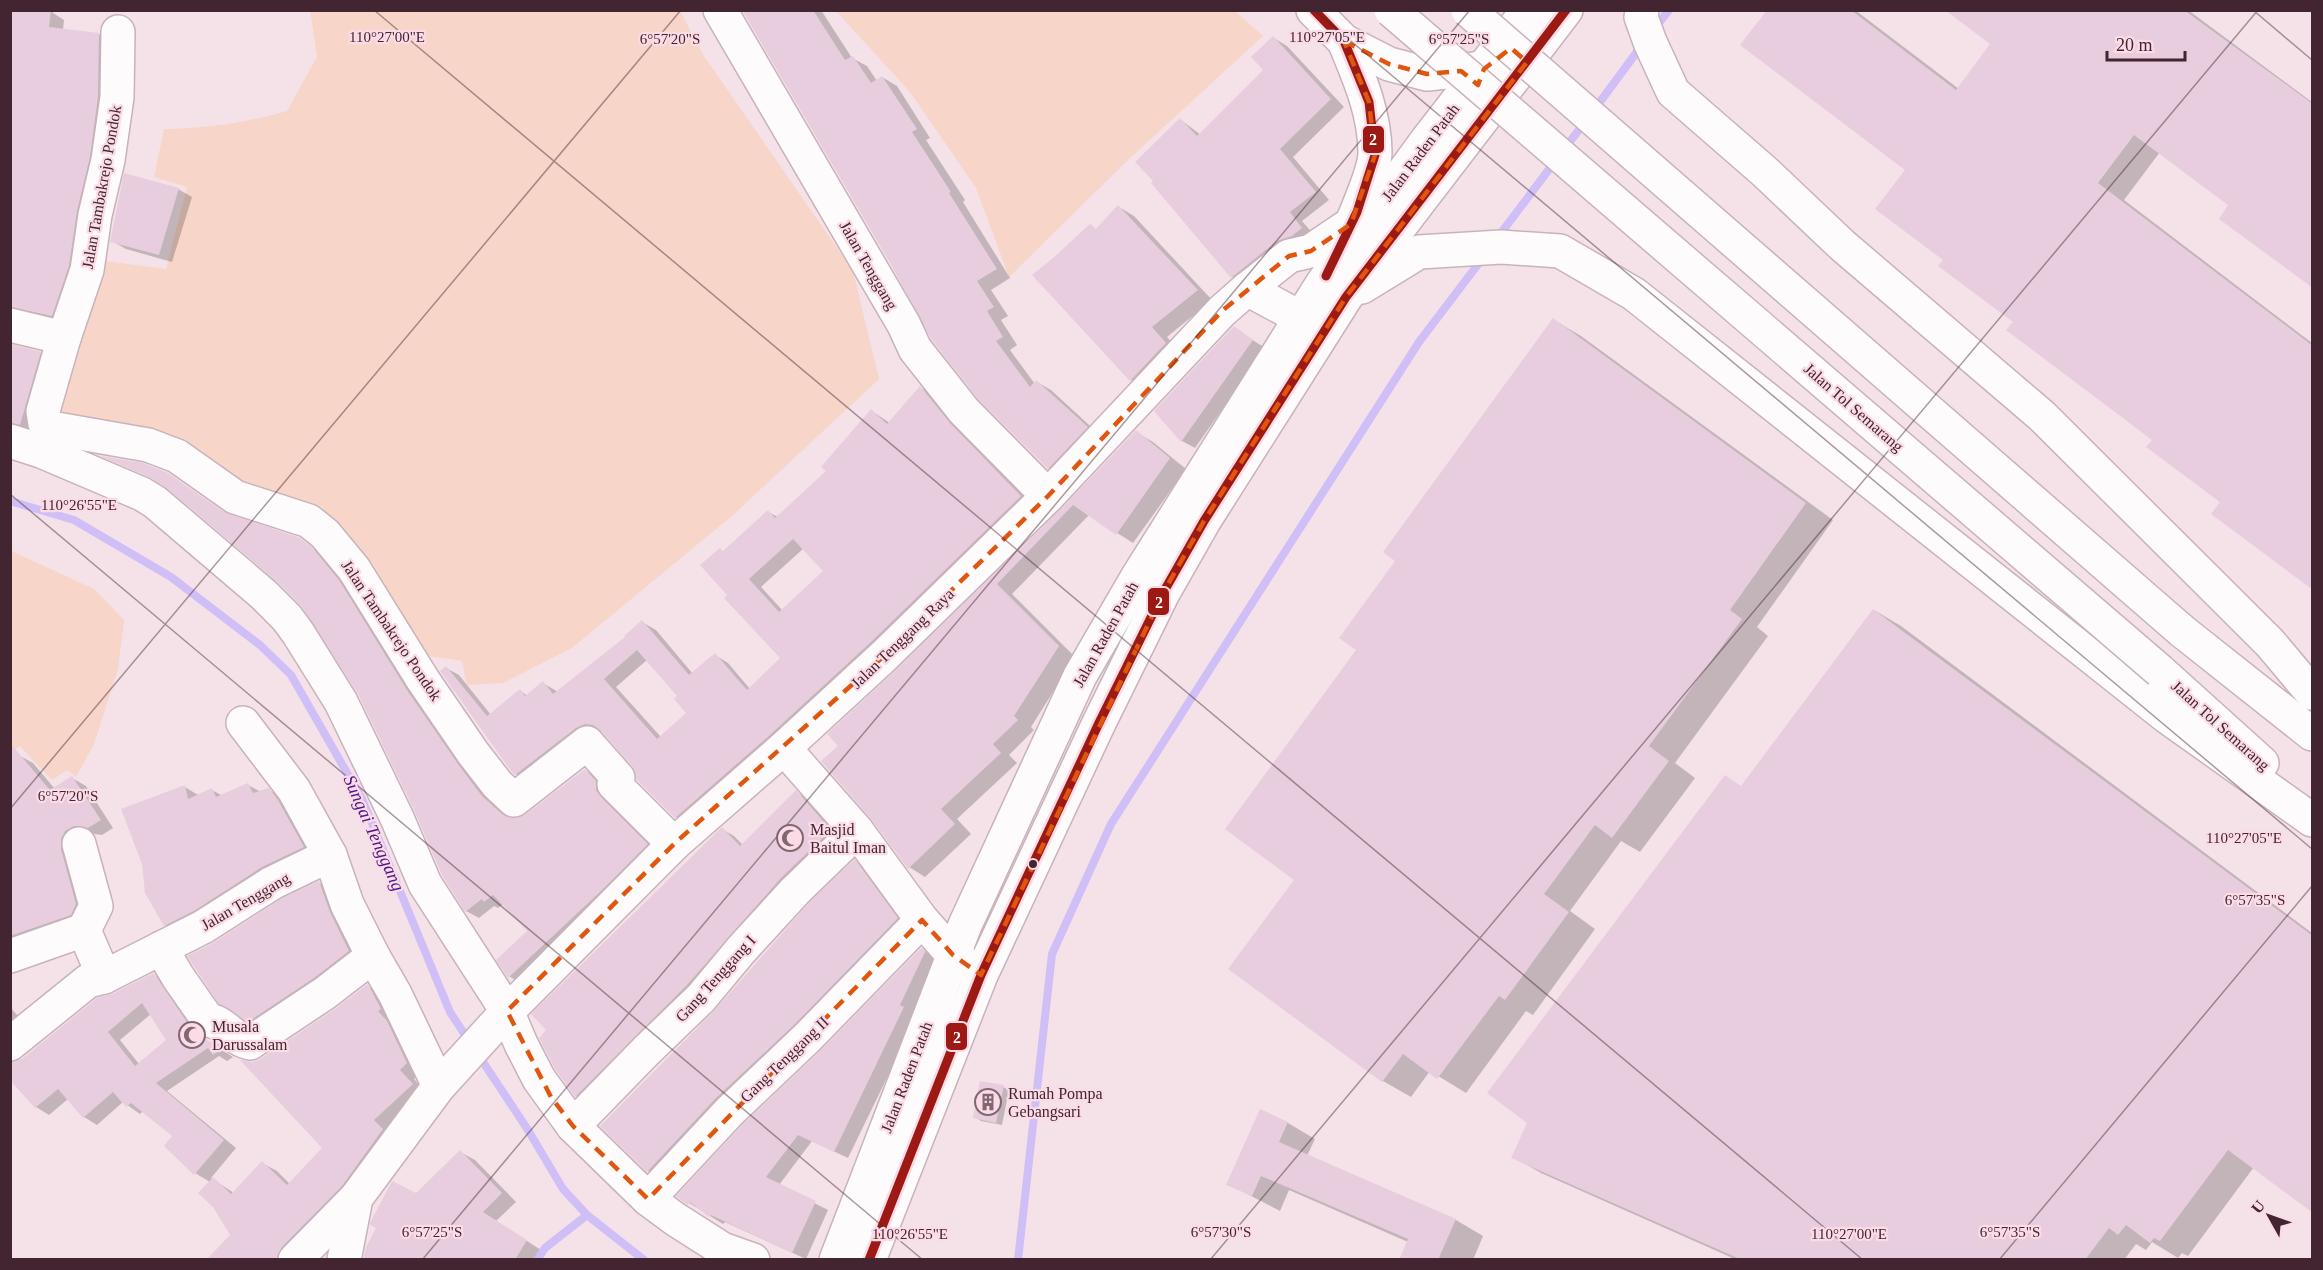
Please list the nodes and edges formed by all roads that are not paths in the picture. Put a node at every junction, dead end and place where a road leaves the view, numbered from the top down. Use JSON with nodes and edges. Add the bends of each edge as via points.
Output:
{"nodes":[{"id":1,"x":720,"y":10,"type":"edge"},
{"id":2,"x":1313,"y":10,"type":"edge"},
{"id":3,"x":1391,"y":10,"type":"edge"},
{"id":4,"x":1468,"y":10,"type":"edge"},
{"id":5,"x":1499,"y":10,"type":"edge"},
{"id":6,"x":1528,"y":10,"type":"edge"},
{"id":7,"x":1551,"y":10,"type":"edge"},
{"id":8,"x":1566,"y":10,"type":"edge"},
{"id":9,"x":1642,"y":10,"type":"edge"},
{"id":10,"x":118,"y":32,"type":"dead end"},
{"id":11,"x":1344,"y":41,"type":"junction"},
{"id":12,"x":1484,"y":69,"type":"junction"},
{"id":13,"x":1436,"y":178,"type":"junction"},
{"id":14,"x":1351,"y":224,"type":"junction"},
{"id":15,"x":1247,"y":289,"type":"junction"},
{"id":16,"x":1334,"y":291,"type":"junction"},
{"id":17,"x":1300,"y":318,"type":"junction"},
{"id":18,"x":10,"y":325,"type":"edge"},
{"id":19,"x":64,"y":338,"type":"junction"},
{"id":20,"x":10,"y":441,"type":"edge"},
{"id":21,"x":1048,"y":496,"type":"junction"},
{"id":22,"x":2313,"y":693,"type":"edge"},
{"id":23,"x":243,"y":723,"type":"dead end"},
{"id":24,"x":2313,"y":734,"type":"edge"},
{"id":25,"x":784,"y":748,"type":"junction"},
{"id":26,"x":2313,"y":808,"type":"edge"},
{"id":27,"x":2313,"y":820,"type":"edge"},
{"id":28,"x":857,"y":831,"type":"junction"},
{"id":29,"x":79,"y":844,"type":"dead end"},
{"id":30,"x":674,"y":844,"type":"junction"},
{"id":31,"x":330,"y":855,"type":"junction"},
{"id":32,"x":921,"y":920,"type":"junction"},
{"id":33,"x":84,"y":930,"type":"junction"},
{"id":34,"x":161,"y":948,"type":"junction"},
{"id":35,"x":10,"y":956,"type":"edge"},
{"id":36,"x":373,"y":956,"type":"junction"},
{"id":37,"x":953,"y":956,"type":"junction"},
{"id":38,"x":981,"y":975,"type":"junction"},
{"id":39,"x":104,"y":977,"type":"junction"},
{"id":40,"x":504,"y":1014,"type":"junction"},
{"id":41,"x":14,"y":1040,"type":"edge"},
{"id":42,"x":444,"y":1080,"type":"junction"},
{"id":43,"x":573,"y":1126,"type":"junction"},
{"id":44,"x":356,"y":1198,"type":"junction"},
{"id":45,"x":648,"y":1199,"type":"junction"},
{"id":46,"x":295,"y":1260,"type":"edge"},
{"id":47,"x":344,"y":1260,"type":"edge"},
{"id":48,"x":753,"y":1260,"type":"edge"},
{"id":49,"x":836,"y":1260,"type":"edge"},
{"id":50,"x":869,"y":1260,"type":"edge"}],
"edges":[{"from":1,"to":21,"type":"main road","name":"Jalan Tenggang","via":[[915,349],[964,411]]},
{"from":2,"to":11,"type":"main road"},
{"from":3,"to":26,"type":"main road","name":"Jalan Tol Semarang","bridge":true,"via":[[2160,671]]},
{"from":4,"to":24,"type":"main road","bridge":true,"via":[[2182,631]]},
{"from":5,"to":12,"type":"main road"},
{"from":6,"to":12,"type":"main road"},
{"from":7,"to":12,"type":"main road","via":[[1499,60]]},
{"from":8,"to":13,"type":"main road","name":"Jalan Raden Patah"},
{"from":9,"to":22,"type":"main road","via":[[1650,42],[1673,92],[1842,245],[2042,416],[2270,643]]},
{"from":10,"to":19,"type":"main road","name":"Jalan Tambakrejo Pondok","via":[[117,97],[108,160],[87,270]]},
{"from":11,"to":12,"type":"main road","via":[[1389,64],[1427,74]]},
{"from":11,"to":14,"type":"main road","via":[[1369,102],[1375,155]]},
{"from":12,"to":13,"type":"main road"},
{"from":12,"to":16,"type":"main road","name":"Jalan Raden Patah","via":[[1427,140]]},
{"from":13,"to":16,"type":"main road","name":"Jalan Raden Patah"},
{"from":14,"to":15,"type":"main road","name":"Jalan Tenggang Raya","via":[[1311,251],[1288,256]]},
{"from":14,"to":16,"type":"main road"},
{"from":15,"to":17,"type":"main road"},
{"from":15,"to":21,"type":"main road","name":"Jalan Tenggang Raya","via":[[1221,311]]},
{"from":16,"to":17,"type":"main road","name":"Jalan Raden Patah"},
{"from":16,"to":27,"type":"main road","via":[[1419,252],[1502,247],[1560,250],[1634,294],[2166,716]]},
{"from":16,"to":38,"type":"main road","name":"Jalan Raden Patah","via":[[1163,593]]},
{"from":17,"to":37,"type":"main road","name":"Jalan Raden Patah","via":[[1080,676]]},
{"from":18,"to":19,"type":"main road"},
{"from":19,"to":30,"type":"main road","name":"Jalan Tambakrejo Pondok","via":[[43,411],[45,424],[148,445],[177,456],[235,497],[309,521],[354,569],[473,753],[514,800],[587,743],[618,778],[614,784]]},
{"from":20,"to":40,"type":"main road","via":[[155,502],[287,618],[341,702],[416,866]]},
{"from":21,"to":25,"type":"main road","name":"Jalan Tenggang Raya"},
{"from":23,"to":31,"type":"main road","via":[[294,790]]},
{"from":25,"to":28,"type":"main road"},
{"from":25,"to":30,"type":"main road","name":"Jalan Tenggang Raya"},
{"from":28,"to":32,"type":"main road"},
{"from":28,"to":43,"type":"main road","name":"Gang Tenggang I","via":[[795,891],[701,998]]},
{"from":29,"to":33,"type":"main road","via":[[96,906]]},
{"from":30,"to":40,"type":"main road","name":"Jalan Tenggang Raya"},
{"from":31,"to":34,"type":"main road","name":"Jalan Tenggang","via":[[272,883],[203,927]]},
{"from":31,"to":36,"type":"main road","via":[[347,904]]},
{"from":32,"to":37,"type":"main road"},
{"from":32,"to":45,"type":"main road","name":"Gang Tenggang II"},
{"from":33,"to":35,"type":"main road"},
{"from":33,"to":39,"type":"main road"},
{"from":34,"to":36,"type":"main road","via":[[208,1020],[250,1043]]},
{"from":34,"to":39,"type":"main road","name":"Jalan Tenggang"},
{"from":36,"to":42,"type":"main road"},
{"from":37,"to":38,"type":"main road"},
{"from":37,"to":49,"type":"main road","name":"Jalan Raden Patah"},
{"from":38,"to":50,"type":"main road","name":"Jalan Raden Patah"},
{"from":39,"to":41,"type":"main road","name":"Jalan Tenggang","via":[[88,981]]},
{"from":40,"to":42,"type":"main road","name":"Jalan Tenggang Raya"},
{"from":40,"to":43,"type":"main road","via":[[539,1079]]},
{"from":42,"to":44,"type":"main road"},
{"from":43,"to":45,"type":"main road"},
{"from":44,"to":46,"type":"main road"},
{"from":44,"to":47,"type":"main road"},
{"from":45,"to":48,"type":"main road","via":[[715,1246]]}]}
